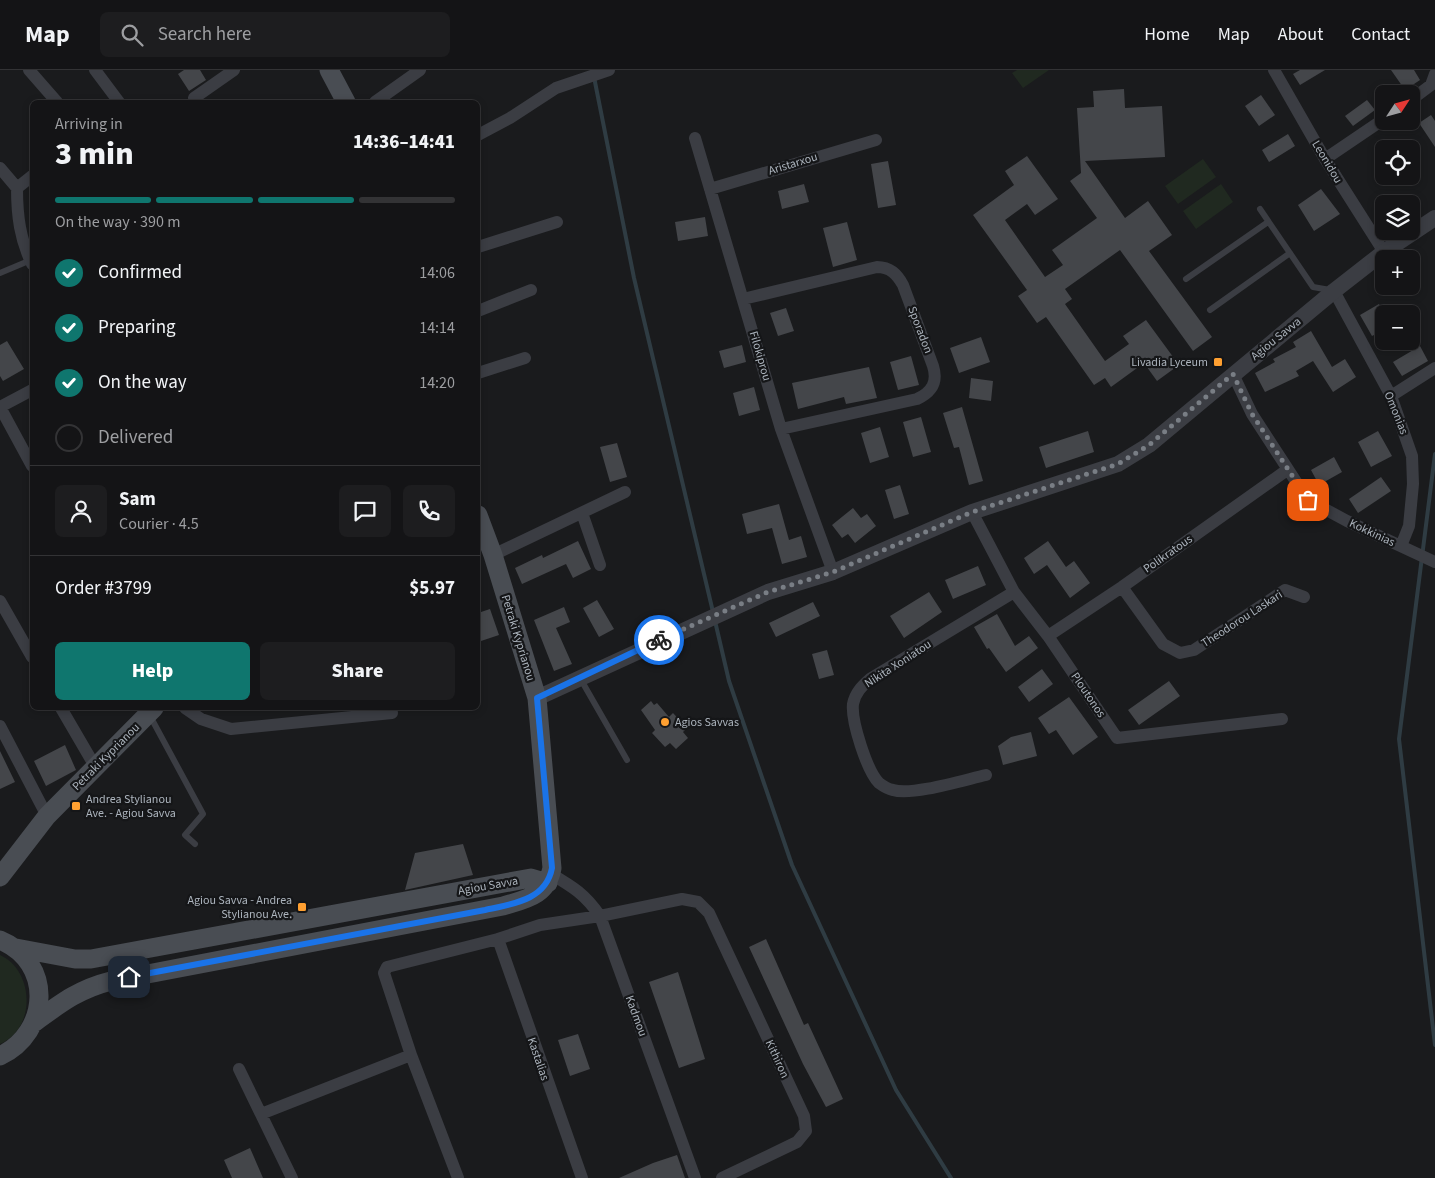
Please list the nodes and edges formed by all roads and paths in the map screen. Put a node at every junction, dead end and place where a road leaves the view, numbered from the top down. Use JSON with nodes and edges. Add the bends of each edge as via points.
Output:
{"nodes":[{"id":1,"x":29,"y":70,"type":"edge"},
{"id":2,"x":95,"y":70,"type":"edge"},
{"id":3,"x":234,"y":70,"type":"edge"},
{"id":4,"x":329,"y":70,"type":"edge"},
{"id":5,"x":420,"y":70,"type":"edge"},
{"id":6,"x":609,"y":70,"type":"edge"},
{"id":7,"x":1274,"y":70,"type":"edge"},
{"id":8,"x":1435,"y":74,"type":"edge"},
{"id":9,"x":1420,"y":93,"type":"edge"},
{"id":10,"x":194,"y":98,"type":"dead end"},
{"id":11,"x":55,"y":100,"type":"edge"},
{"id":12,"x":118,"y":100,"type":"edge"},
{"id":13,"x":345,"y":100,"type":"edge"},
{"id":14,"x":378,"y":100,"type":"edge"},
{"id":15,"x":1375,"y":125,"type":"edge"},
{"id":16,"x":480,"y":134,"type":"edge"},
{"id":17,"x":695,"y":138,"type":"dead end"},
{"id":18,"x":876,"y":140,"type":"dead end"},
{"id":19,"x":1325,"y":159,"type":"junction"},
{"id":20,"x":0,"y":168,"type":"edge"},
{"id":21,"x":30,"y":178,"type":"edge"},
{"id":22,"x":17,"y":188,"type":"junction"},
{"id":23,"x":710,"y":189,"type":"junction"},
{"id":24,"x":1260,"y":209,"type":"dead end"},
{"id":25,"x":1435,"y":218,"type":"edge"},
{"id":26,"x":557,"y":222,"type":"dead end"},
{"id":27,"x":1268,"y":222,"type":"junction"},
{"id":28,"x":480,"y":245,"type":"edge"},
{"id":29,"x":1383,"y":250,"type":"edge"},
{"id":30,"x":1387,"y":250,"type":"edge"},
{"id":31,"x":1290,"y":253,"type":"junction"},
{"id":32,"x":30,"y":258,"type":"edge"},
{"id":33,"x":1375,"y":259,"type":"edge"},
{"id":34,"x":30,"y":263,"type":"edge"},
{"id":35,"x":0,"y":273,"type":"edge"},
{"id":36,"x":1186,"y":279,"type":"dead end"},
{"id":37,"x":531,"y":290,"type":"dead end"},
{"id":38,"x":1334,"y":291,"type":"junction"},
{"id":39,"x":743,"y":299,"type":"junction"},
{"id":40,"x":480,"y":310,"type":"edge"},
{"id":41,"x":1210,"y":310,"type":"dead end"},
{"id":42,"x":525,"y":358,"type":"dead end"},
{"id":43,"x":1435,"y":368,"type":"edge"},
{"id":44,"x":480,"y":372,"type":"edge"},
{"id":45,"x":1233,"y":374,"type":"junction"},
{"id":46,"x":30,"y":391,"type":"edge"},
{"id":47,"x":1390,"y":396,"type":"junction"},
{"id":48,"x":0,"y":407,"type":"edge"},
{"id":49,"x":781,"y":430,"type":"junction"},
{"id":50,"x":30,"y":462,"type":"edge"},
{"id":51,"x":1287,"y":470,"type":"junction"},
{"id":52,"x":625,"y":492,"type":"dead end"},
{"id":53,"x":582,"y":512,"type":"junction"},
{"id":54,"x":972,"y":512,"type":"junction"},
{"id":55,"x":480,"y":521,"type":"edge"},
{"id":56,"x":1405,"y":548,"type":"junction"},
{"id":57,"x":494,"y":556,"type":"junction"},
{"id":58,"x":1431,"y":561,"type":"edge"},
{"id":59,"x":600,"y":564,"type":"dead end"},
{"id":60,"x":833,"y":572,"type":"junction"},
{"id":61,"x":1122,"y":587,"type":"junction"},
{"id":62,"x":1014,"y":592,"type":"junction"},
{"id":63,"x":1304,"y":597,"type":"dead end"},
{"id":64,"x":0,"y":601,"type":"edge"},
{"id":65,"x":1048,"y":636,"type":"junction"},
{"id":66,"x":30,"y":654,"type":"edge"},
{"id":67,"x":579,"y":677,"type":"junction"},
{"id":68,"x":537,"y":698,"type":"junction"},
{"id":69,"x":62,"y":710,"type":"edge"},
{"id":70,"x":151,"y":710,"type":"edge"},
{"id":71,"x":188,"y":710,"type":"edge"},
{"id":72,"x":391,"y":710,"type":"edge"},
{"id":73,"x":1282,"y":719,"type":"dead end"},
{"id":74,"x":0,"y":726,"type":"edge"},
{"id":75,"x":627,"y":760,"type":"dead end"},
{"id":76,"x":96,"y":768,"type":"junction"},
{"id":77,"x":986,"y":775,"type":"dead end"},
{"id":78,"x":47,"y":816,"type":"junction"},
{"id":79,"x":195,"y":844,"type":"dead end"},
{"id":80,"x":0,"y":877,"type":"edge"},
{"id":81,"x":549,"y":878,"type":"junction"},
{"id":82,"x":600,"y":916,"type":"junction"},
{"id":83,"x":0,"y":923,"type":"edge"},
{"id":84,"x":498,"y":939,"type":"junction"},
{"id":85,"x":7,"y":943,"type":"edge"},
{"id":86,"x":35,"y":1022,"type":"junction"},
{"id":87,"x":6,"y":1053,"type":"edge"},
{"id":88,"x":411,"y":1055,"type":"junction"},
{"id":89,"x":239,"y":1069,"type":"dead end"},
{"id":90,"x":0,"y":1071,"type":"edge"},
{"id":91,"x":261,"y":1114,"type":"junction"},
{"id":92,"x":292,"y":1178,"type":"edge"},
{"id":93,"x":458,"y":1178,"type":"edge"},
{"id":94,"x":582,"y":1178,"type":"edge"},
{"id":95,"x":695,"y":1178,"type":"edge"},
{"id":96,"x":722,"y":1178,"type":"edge"}],
"edges":[{"from":1,"to":11,"type":"street"},
{"from":2,"to":12,"type":"street"},
{"from":3,"to":10,"type":"street"},
{"from":4,"to":13,"type":"main road"},
{"from":5,"to":14,"type":"street"},
{"from":6,"to":16,"type":"street","via":[[564,85]]},
{"from":7,"to":19,"type":"street","name":"Leonidou"},
{"from":8,"to":9,"type":"street","via":[[1431,85]]},
{"from":15,"to":19,"type":"street"},
{"from":17,"to":23,"type":"street","name":"Filokiprou"},
{"from":18,"to":23,"type":"street","name":"Aristarxou"},
{"from":19,"to":29,"type":"street","name":"Leonidou"},
{"from":20,"to":22,"type":"street"},
{"from":21,"to":22,"type":"street"},
{"from":22,"to":32,"type":"street","via":[[17,215]]},
{"from":23,"to":39,"type":"street","name":"Filokiprou"},
{"from":24,"to":27,"type":"lane"},
{"from":25,"to":30,"type":"street","name":"Agiou Savva"},
{"from":26,"to":28,"type":"street"},
{"from":27,"to":31,"type":"lane"},
{"from":27,"to":36,"type":"lane"},
{"from":31,"to":38,"type":"lane","via":[[1314,287]]},
{"from":31,"to":41,"type":"lane"},
{"from":33,"to":38,"type":"street","name":"Agiou Savva"},
{"from":34,"to":35,"type":"lane"},
{"from":37,"to":40,"type":"street"},
{"from":38,"to":45,"type":"street","name":"Agiou Savva"},
{"from":38,"to":47,"type":"street","name":"Omonias"},
{"from":39,"to":49,"type":"street","name":"Filokiprou"},
{"from":39,"to":49,"type":"street","name":"Sporadon","via":[[877,267],[889,269],[903,286],[934,366],[936,377],[932,389],[917,399]]},
{"from":42,"to":44,"type":"street"},
{"from":43,"to":47,"type":"street"},
{"from":45,"to":51,"type":"street","name":"Kokkinias","via":[[1252,414]]},
{"from":45,"to":54,"type":"street","name":"Agiou Savva","via":[[1149,445],[1118,464]]},
{"from":46,"to":48,"type":"street"},
{"from":47,"to":56,"type":"street","name":"Omonias","via":[[1412,456],[1413,484]]},
{"from":48,"to":50,"type":"street"},
{"from":49,"to":60,"type":"street","name":"Filokiprou"},
{"from":51,"to":56,"type":"street","name":"Kokkinias","via":[[1301,492],[1317,506]]},
{"from":51,"to":61,"type":"street","name":"Polikratous"},
{"from":52,"to":53,"type":"street"},
{"from":53,"to":57,"type":"street"},
{"from":53,"to":59,"type":"street"},
{"from":54,"to":60,"type":"street","name":"Agiou Savva"},
{"from":54,"to":62,"type":"street","name":"Ploutonos"},
{"from":55,"to":57,"type":"main road","name":"Petraki Kyprianou"},
{"from":56,"to":58,"type":"street","name":"Kokkinias"},
{"from":57,"to":68,"type":"main road","name":"Petraki Kyprianou"},
{"from":60,"to":67,"type":"street","name":"Agiou Savva","via":[[768,592]]},
{"from":61,"to":63,"type":"street","name":"Theodorou Laskari","via":[[1163,644],[1180,653],[1194,650],[1285,590]]},
{"from":61,"to":65,"type":"street","name":"Polikratous"},
{"from":62,"to":65,"type":"street","name":"Ploutonos"},
{"from":62,"to":77,"type":"street","name":"Nikita Xoniatou","via":[[870,679],[857,693],[853,703],[854,721],[870,766],[878,781],[886,787],[906,792]]},
{"from":64,"to":66,"type":"street"},
{"from":65,"to":73,"type":"street","name":"Ploutonos","via":[[1117,738]]},
{"from":67,"to":68,"type":"street","name":"Agiou Savva"},
{"from":67,"to":75,"type":"lane"},
{"from":68,"to":81,"type":"main road","name":"Petraki Kyprianou"},
{"from":69,"to":76,"type":"street"},
{"from":70,"to":76,"type":"main road","name":"Petraki Kyprianou"},
{"from":70,"to":79,"type":"lane","via":[[203,814],[185,835]]},
{"from":71,"to":72,"type":"street","via":[[201,719],[231,729],[392,713]]},
{"from":74,"to":78,"type":"street"},
{"from":76,"to":78,"type":"main road","name":"Petraki Kyprianou"},
{"from":78,"to":80,"type":"main road","name":"Petraki Kyprianou"},
{"from":81,"to":82,"type":"street","name":"Kadmou","via":[[574,887]]},
{"from":81,"to":85,"type":"main road","name":"Agiou Savva","via":[[531,878],[91,959],[75,959]]},
{"from":81,"to":86,"type":"main road","name":"Agiou Savva","via":[[536,896],[502,906],[96,984],[73,994]]},
{"from":82,"to":84,"type":"street","via":[[540,925]]},
{"from":82,"to":95,"type":"street","name":"Kadmou"},
{"from":82,"to":96,"type":"street","name":"Kithiron","via":[[682,899],[698,902],[709,913],[804,1116],[806,1131],[797,1142]]},
{"from":83,"to":85,"type":"main road"},
{"from":84,"to":88,"type":"street","via":[[386,967],[384,973]]},
{"from":84,"to":94,"type":"street","name":"Kastalias"},
{"from":85,"to":86,"type":"main road","via":[[30,964],[38,983],[40,1004]]},
{"from":86,"to":87,"type":"main road","via":[[26,1038]]},
{"from":87,"to":90,"type":"main road"},
{"from":88,"to":91,"type":"street"},
{"from":88,"to":93,"type":"street"},
{"from":89,"to":91,"type":"street"},
{"from":91,"to":92,"type":"street"}]}
